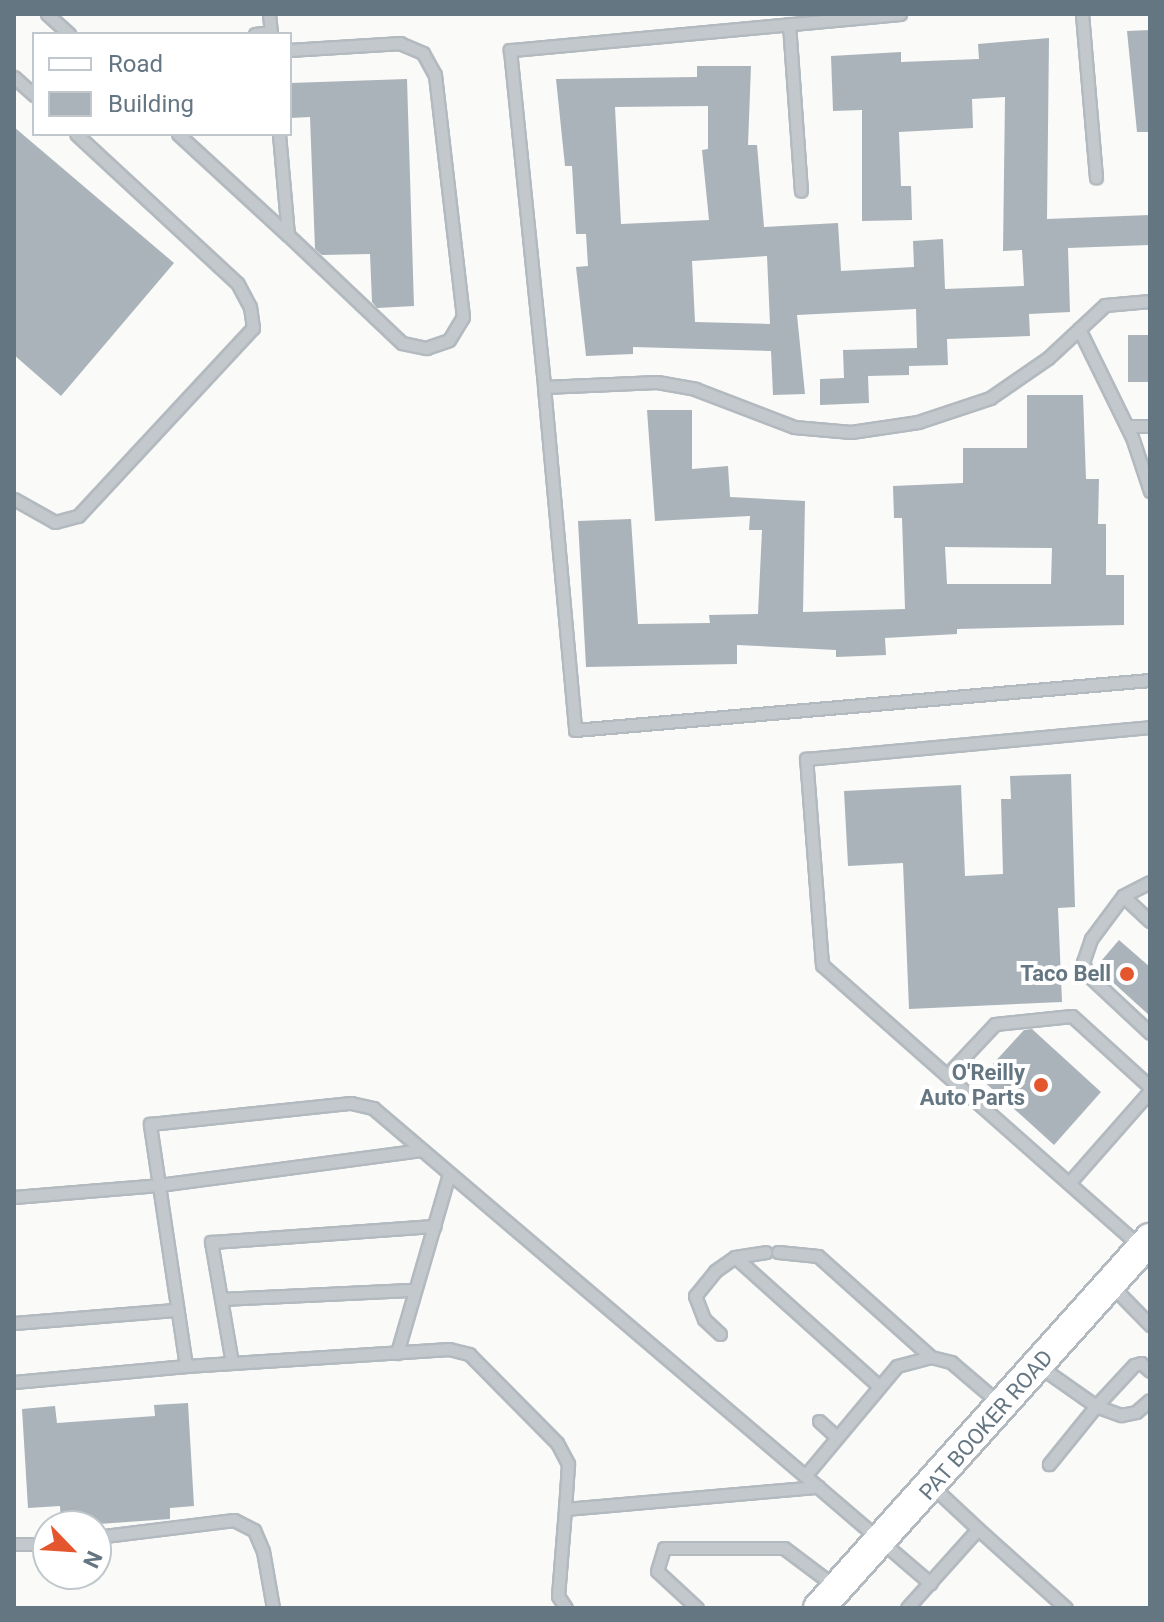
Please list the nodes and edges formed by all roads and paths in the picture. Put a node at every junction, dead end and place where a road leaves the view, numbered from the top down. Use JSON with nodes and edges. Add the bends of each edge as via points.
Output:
{"nodes":[{"id":1,"x":47,"y":14,"type":"edge"},
{"id":2,"x":900,"y":14,"type":"edge"},
{"id":3,"x":1082,"y":14,"type":"edge"},
{"id":4,"x":789,"y":24,"type":"junction"},
{"id":5,"x":67,"y":32,"type":"edge"},
{"id":6,"x":292,"y":50,"type":"edge"},
{"id":7,"x":14,"y":77,"type":"edge"},
{"id":8,"x":32,"y":93,"type":"edge"},
{"id":9,"x":78,"y":136,"type":"edge"},
{"id":10,"x":180,"y":136,"type":"edge"},
{"id":11,"x":279,"y":136,"type":"edge"},
{"id":12,"x":1096,"y":177,"type":"dead end"},
{"id":13,"x":801,"y":191,"type":"dead end"},
{"id":14,"x":288,"y":235,"type":"junction"},
{"id":15,"x":1150,"y":301,"type":"edge"},
{"id":16,"x":1079,"y":329,"type":"junction"},
{"id":17,"x":544,"y":387,"type":"junction"},
{"id":18,"x":1127,"y":426,"type":"junction"},
{"id":19,"x":1150,"y":426,"type":"edge"},
{"id":20,"x":1150,"y":491,"type":"edge"},
{"id":21,"x":14,"y":499,"type":"edge"},
{"id":22,"x":1150,"y":680,"type":"edge"},
{"id":23,"x":1150,"y":727,"type":"edge"},
{"id":24,"x":1150,"y":882,"type":"edge"},
{"id":25,"x":1123,"y":896,"type":"junction"},
{"id":26,"x":1150,"y":921,"type":"edge"},
{"id":27,"x":1150,"y":1033,"type":"edge"},
{"id":28,"x":947,"y":1075,"type":"junction"},
{"id":29,"x":1150,"y":1089,"type":"edge"},
{"id":30,"x":421,"y":1150,"type":"junction"},
{"id":31,"x":449,"y":1174,"type":"junction"},
{"id":32,"x":1069,"y":1183,"type":"junction"},
{"id":33,"x":159,"y":1185,"type":"junction"},
{"id":34,"x":14,"y":1197,"type":"edge"},
{"id":35,"x":434,"y":1226,"type":"junction"},
{"id":36,"x":1146,"y":1244,"type":"edge"},
{"id":37,"x":735,"y":1257,"type":"junction"},
{"id":38,"x":1110,"y":1284,"type":"junction"},
{"id":39,"x":415,"y":1290,"type":"junction"},
{"id":40,"x":221,"y":1299,"type":"junction"},
{"id":41,"x":177,"y":1310,"type":"junction"},
{"id":42,"x":14,"y":1323,"type":"edge"},
{"id":43,"x":1150,"y":1325,"type":"edge"},
{"id":44,"x":720,"y":1334,"type":"dead end"},
{"id":45,"x":397,"y":1353,"type":"junction"},
{"id":46,"x":931,"y":1357,"type":"junction"},
{"id":47,"x":232,"y":1363,"type":"junction"},
{"id":48,"x":186,"y":1366,"type":"junction"},
{"id":49,"x":1038,"y":1366,"type":"junction"},
{"id":50,"x":1150,"y":1371,"type":"edge"},
{"id":51,"x":14,"y":1382,"type":"edge"},
{"id":52,"x":879,"y":1386,"type":"junction"},
{"id":53,"x":1150,"y":1400,"type":"edge"},
{"id":54,"x":1003,"y":1406,"type":"junction"},
{"id":55,"x":1096,"y":1406,"type":"junction"},
{"id":56,"x":819,"y":1421,"type":"dead end"},
{"id":57,"x":837,"y":1437,"type":"junction"},
{"id":58,"x":1049,"y":1464,"type":"dead end"},
{"id":59,"x":805,"y":1476,"type":"junction"},
{"id":60,"x":932,"y":1486,"type":"junction"},
{"id":61,"x":818,"y":1487,"type":"junction"},
{"id":62,"x":565,"y":1509,"type":"junction"},
{"id":63,"x":978,"y":1529,"type":"junction"},
{"id":64,"x":112,"y":1535,"type":"edge"},
{"id":65,"x":884,"y":1540,"type":"junction"},
{"id":66,"x":930,"y":1583,"type":"junction"},
{"id":67,"x":832,"y":1598,"type":"edge"},
{"id":68,"x":273,"y":1608,"type":"edge"},
{"id":69,"x":566,"y":1608,"type":"edge"},
{"id":70,"x":697,"y":1608,"type":"edge"},
{"id":71,"x":907,"y":1608,"type":"edge"},
{"id":72,"x":1066,"y":1608,"type":"edge"}],
"edges":[{"from":1,"to":5,"type":"lane"},
{"from":2,"to":4,"type":"lane"},
{"from":3,"to":12,"type":"lane"},
{"from":4,"to":13,"type":"lane"},
{"from":4,"to":17,"type":"lane","via":[[510,50]]},
{"from":6,"to":14,"type":"lane","via":[[400,43],[423,53],[435,75],[463,317],[449,340],[426,348],[402,343]]},
{"from":7,"to":8,"type":"lane"},
{"from":9,"to":21,"type":"lane","via":[[237,283],[250,307],[253,328],[78,516],[55,522]]},
{"from":10,"to":14,"type":"lane"},
{"from":11,"to":14,"type":"lane"},
{"from":15,"to":16,"type":"lane","via":[[1105,305]]},
{"from":16,"to":17,"type":"lane","via":[[990,398],[918,422],[851,432],[794,427],[695,389],[657,382]]},
{"from":16,"to":18,"type":"lane"},
{"from":17,"to":22,"type":"lane","via":[[575,730]]},
{"from":18,"to":19,"type":"lane"},
{"from":18,"to":20,"type":"lane"},
{"from":23,"to":28,"type":"lane","via":[[806,759],[822,965]]},
{"from":24,"to":25,"type":"lane"},
{"from":25,"to":26,"type":"lane"},
{"from":25,"to":27,"type":"lane","via":[[1091,939],[1083,962],[1088,975]]},
{"from":28,"to":29,"type":"lane","via":[[995,1024],[1072,1016]]},
{"from":28,"to":32,"type":"lane"},
{"from":29,"to":32,"type":"lane"},
{"from":30,"to":31,"type":"lane"},
{"from":30,"to":33,"type":"lane"},
{"from":30,"to":33,"type":"lane","via":[[373,1108],[351,1103],[150,1124]]},
{"from":31,"to":35,"type":"lane"},
{"from":31,"to":59,"type":"lane"},
{"from":32,"to":36,"type":"lane"},
{"from":33,"to":34,"type":"lane"},
{"from":33,"to":41,"type":"lane"},
{"from":35,"to":39,"type":"lane"},
{"from":35,"to":40,"type":"lane","via":[[211,1242]]},
{"from":36,"to":38,"type":"main road","name":"PAT BOOKER ROAD"},
{"from":37,"to":44,"type":"lane","via":[[695,1296],[704,1319]]},
{"from":37,"to":46,"type":"lane","via":[[772,1252],[818,1256]]},
{"from":37,"to":52,"type":"lane"},
{"from":38,"to":43,"type":"lane"},
{"from":38,"to":49,"type":"main road","name":"PAT BOOKER ROAD"},
{"from":39,"to":40,"type":"lane"},
{"from":39,"to":45,"type":"lane"},
{"from":40,"to":47,"type":"lane"},
{"from":41,"to":42,"type":"lane"},
{"from":41,"to":48,"type":"lane"},
{"from":45,"to":47,"type":"lane"},
{"from":45,"to":62,"type":"lane","via":[[449,1349],[469,1354],[557,1443],[568,1464]]},
{"from":46,"to":52,"type":"lane","via":[[897,1366]]},
{"from":46,"to":54,"type":"lane","via":[[951,1362]]},
{"from":47,"to":48,"type":"lane"},
{"from":48,"to":51,"type":"lane"},
{"from":49,"to":54,"type":"main road","name":"PAT BOOKER ROAD"},
{"from":49,"to":55,"type":"lane"},
{"from":50,"to":55,"type":"lane","via":[[1141,1363],[1134,1365]]},
{"from":52,"to":57,"type":"lane"},
{"from":53,"to":55,"type":"lane","via":[[1136,1412],[1121,1415]]},
{"from":54,"to":60,"type":"main road","name":"PAT BOOKER ROAD"},
{"from":55,"to":58,"type":"lane"},
{"from":56,"to":57,"type":"lane"},
{"from":57,"to":59,"type":"lane"},
{"from":59,"to":61,"type":"lane"},
{"from":60,"to":63,"type":"lane"},
{"from":60,"to":65,"type":"main road","name":"PAT BOOKER ROAD"},
{"from":61,"to":62,"type":"lane"},
{"from":61,"to":65,"type":"lane"},
{"from":62,"to":69,"type":"lane","via":[[558,1596]]},
{"from":63,"to":66,"type":"lane"},
{"from":63,"to":72,"type":"lane"},
{"from":64,"to":68,"type":"lane","via":[[234,1520],[254,1530],[259,1540]]},
{"from":65,"to":66,"type":"lane"},
{"from":65,"to":67,"type":"main road","name":"PAT BOOKER ROAD"},
{"from":66,"to":71,"type":"lane"},
{"from":67,"to":70,"type":"lane","via":[[784,1548],[664,1548],[657,1571]]}]}
